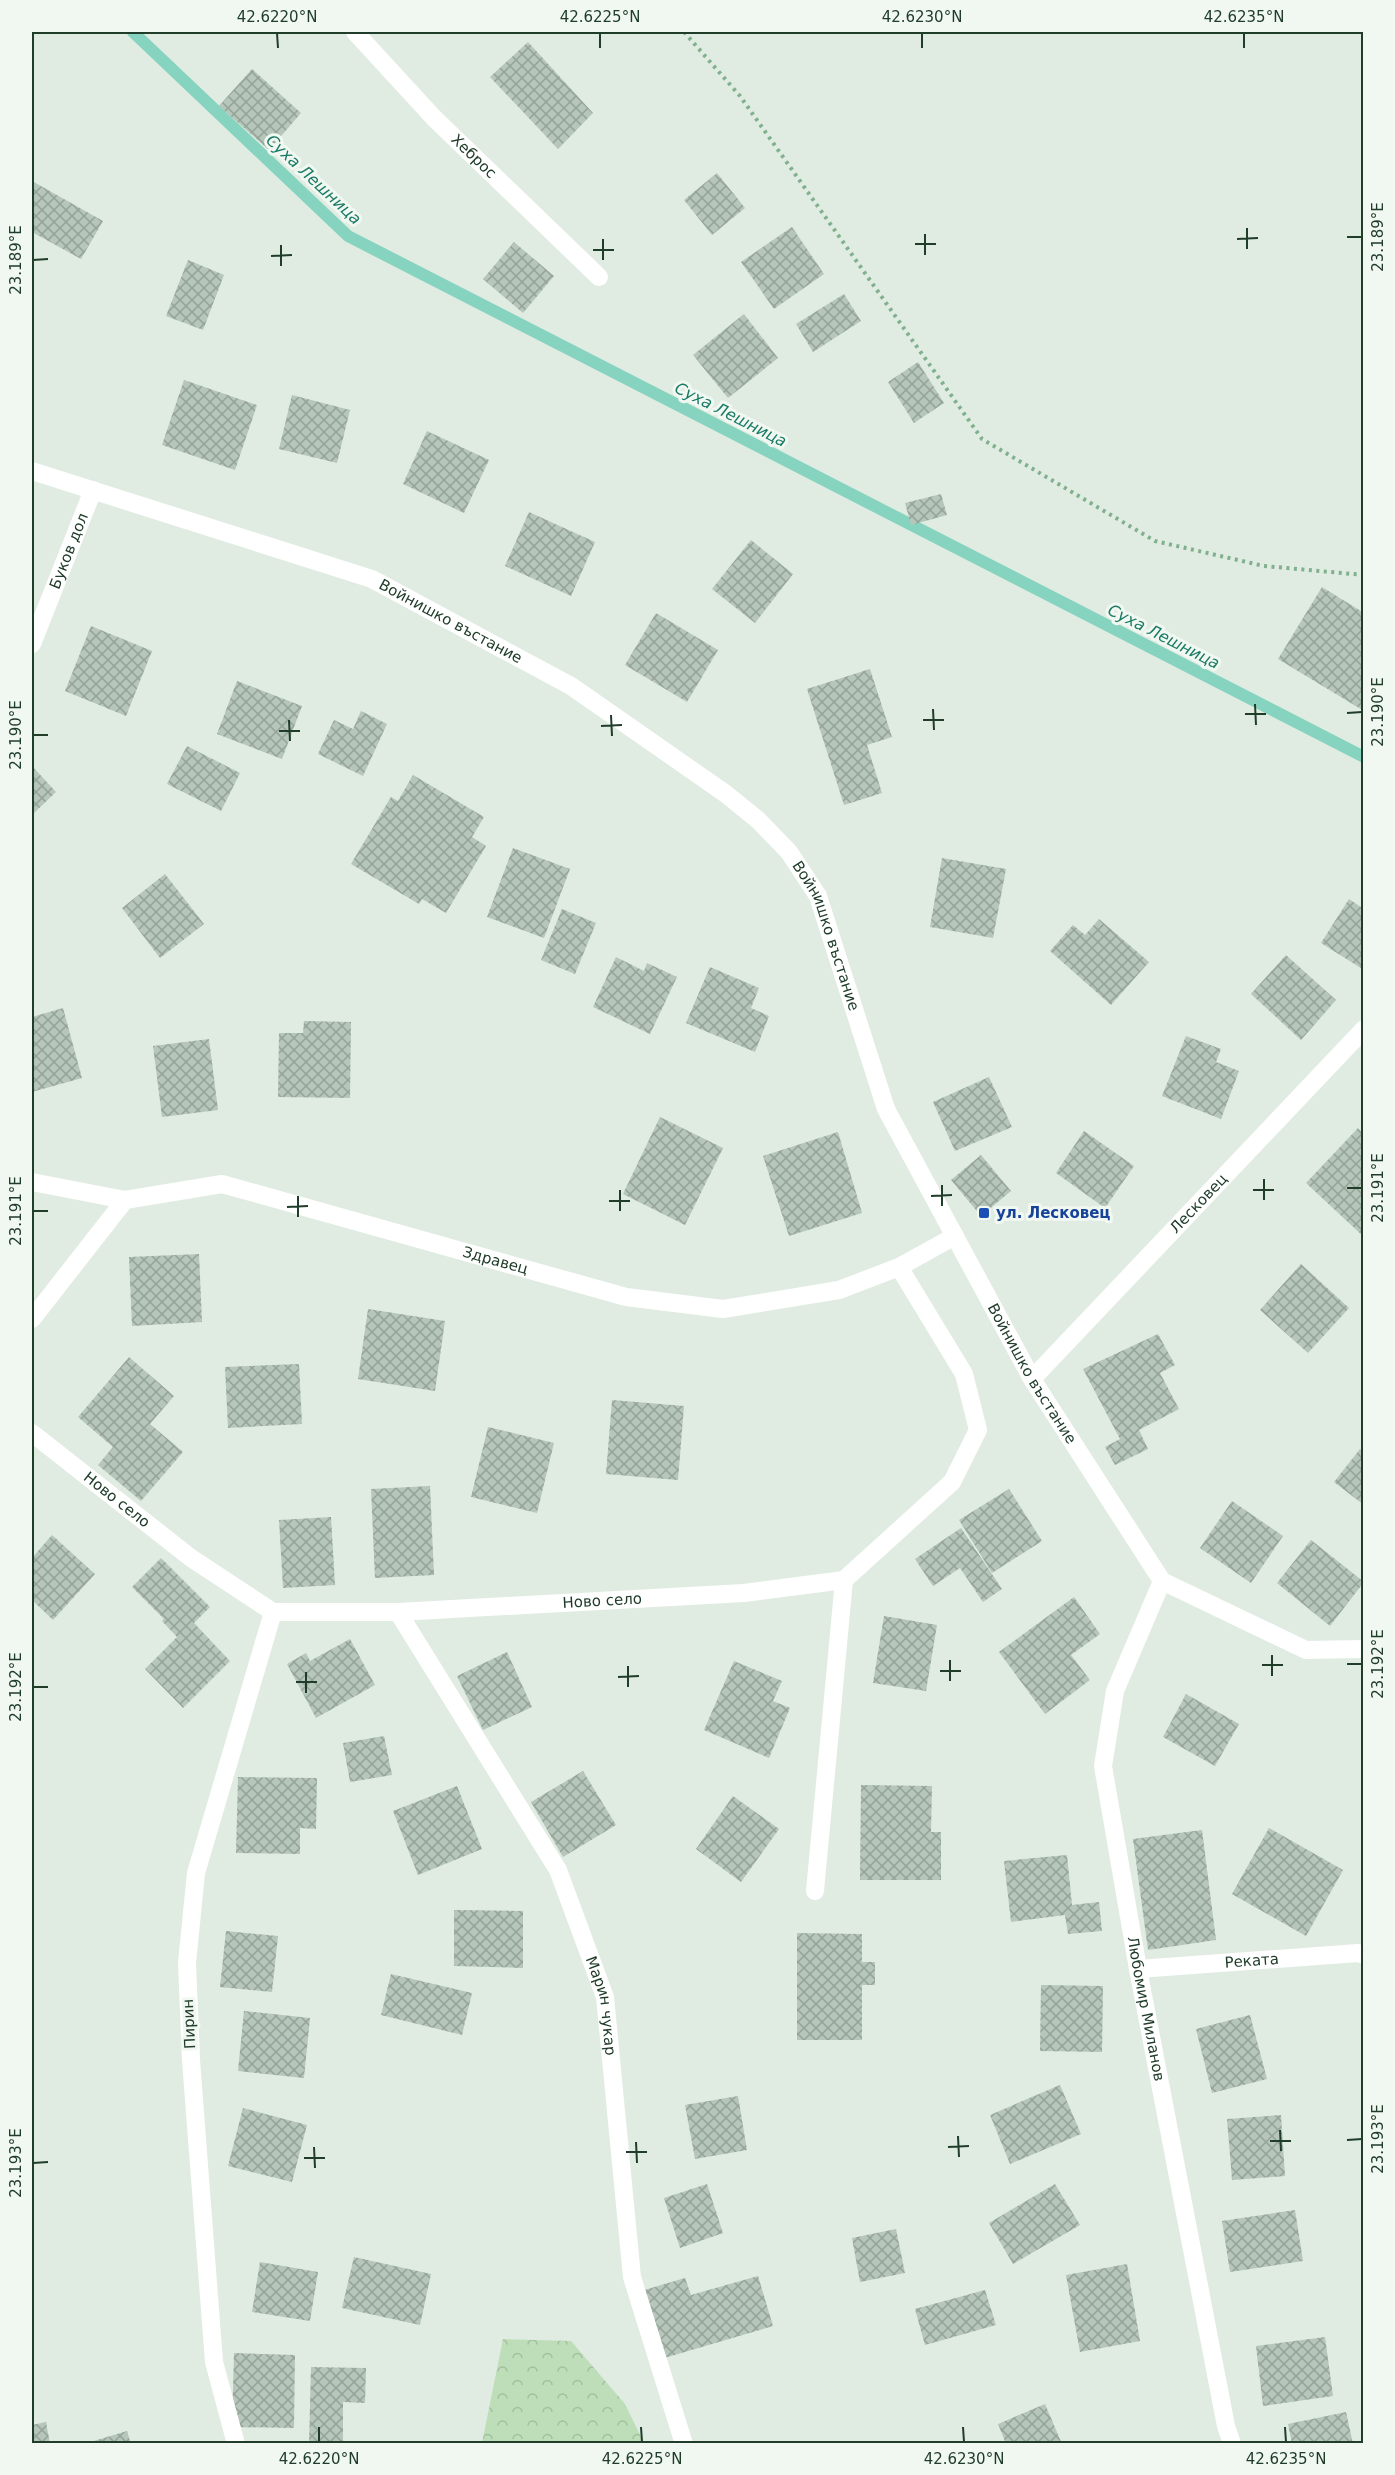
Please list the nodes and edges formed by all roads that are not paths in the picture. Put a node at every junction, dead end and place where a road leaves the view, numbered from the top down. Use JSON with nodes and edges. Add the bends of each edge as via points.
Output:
{"nodes":[{"id":1,"x":355,"y":32,"type":"edge"},
{"id":2,"x":599,"y":277,"type":"dead end"},
{"id":3,"x":32,"y":471,"type":"edge"},
{"id":4,"x":93,"y":490,"type":"junction"},
{"id":5,"x":32,"y":644,"type":"edge"},
{"id":6,"x":1364,"y":1029,"type":"edge"},
{"id":7,"x":1364,"y":1045,"type":"edge"},
{"id":8,"x":1345,"y":1048,"type":"junction"},
{"id":9,"x":32,"y":1182,"type":"edge"},
{"id":10,"x":125,"y":1200,"type":"junction"},
{"id":11,"x":955,"y":1236,"type":"junction"},
{"id":12,"x":899,"y":1268,"type":"junction"},
{"id":13,"x":32,"y":1319,"type":"edge"},
{"id":14,"x":1032,"y":1379,"type":"junction"},
{"id":15,"x":32,"y":1433,"type":"edge"},
{"id":16,"x":844,"y":1581,"type":"junction"},
{"id":17,"x":1162,"y":1581,"type":"junction"},
{"id":18,"x":273,"y":1612,"type":"junction"},
{"id":19,"x":398,"y":1612,"type":"junction"},
{"id":20,"x":1364,"y":1649,"type":"edge"},
{"id":21,"x":815,"y":1891,"type":"dead end"},
{"id":22,"x":1364,"y":1955,"type":"edge"},
{"id":23,"x":1138,"y":1969,"type":"junction"},
{"id":24,"x":236,"y":2444,"type":"edge"},
{"id":25,"x":684,"y":2444,"type":"edge"},
{"id":26,"x":1232,"y":2444,"type":"edge"}],
"edges":[{"from":1,"to":2,"type":"street","name":"Хеброс","via":[[434,118]]},
{"from":3,"to":4,"type":"street","name":"Войнишко въстание"},
{"from":4,"to":5,"type":"street","name":"Буков дол"},
{"from":4,"to":11,"type":"street","name":"Войнишко въстание","via":[[372,579],[571,686],[758,820],[789,852],[818,896],[886,1109]]},
{"from":6,"to":8,"type":"street","name":"Лесковец"},
{"from":7,"to":8,"type":"street"},
{"from":8,"to":14,"type":"street","name":"Лесковец"},
{"from":9,"to":10,"type":"street","name":"Здравец"},
{"from":10,"to":12,"type":"street","name":"Здравец","via":[[222,1184],[626,1297],[723,1309],[839,1290]]},
{"from":10,"to":13,"type":"street"},
{"from":11,"to":12,"type":"street","name":"Здравец"},
{"from":11,"to":14,"type":"street","name":"Войнишко въстание"},
{"from":12,"to":16,"type":"street","via":[[964,1374],[978,1430],[952,1482]]},
{"from":14,"to":17,"type":"street","name":"Войнишко въстание"},
{"from":15,"to":18,"type":"street","name":"Ново село","via":[[191,1558]]},
{"from":16,"to":19,"type":"street","name":"Ново село","via":[[744,1593]]},
{"from":16,"to":21,"type":"street"},
{"from":17,"to":20,"type":"street","via":[[1306,1650]]},
{"from":17,"to":23,"type":"street","name":"Любомир Миланов","via":[[1115,1691],[1103,1766]]},
{"from":18,"to":19,"type":"street","name":"Ново село"},
{"from":18,"to":24,"type":"street","name":"Пирин","via":[[196,1874],[187,1963],[214,2362]]},
{"from":19,"to":25,"type":"street","name":"Марин чукар","via":[[558,1870],[605,1997],[632,2277]]},
{"from":22,"to":23,"type":"street","name":"Реката"},
{"from":23,"to":26,"type":"street","name":"Любомир Миланов"}]}
